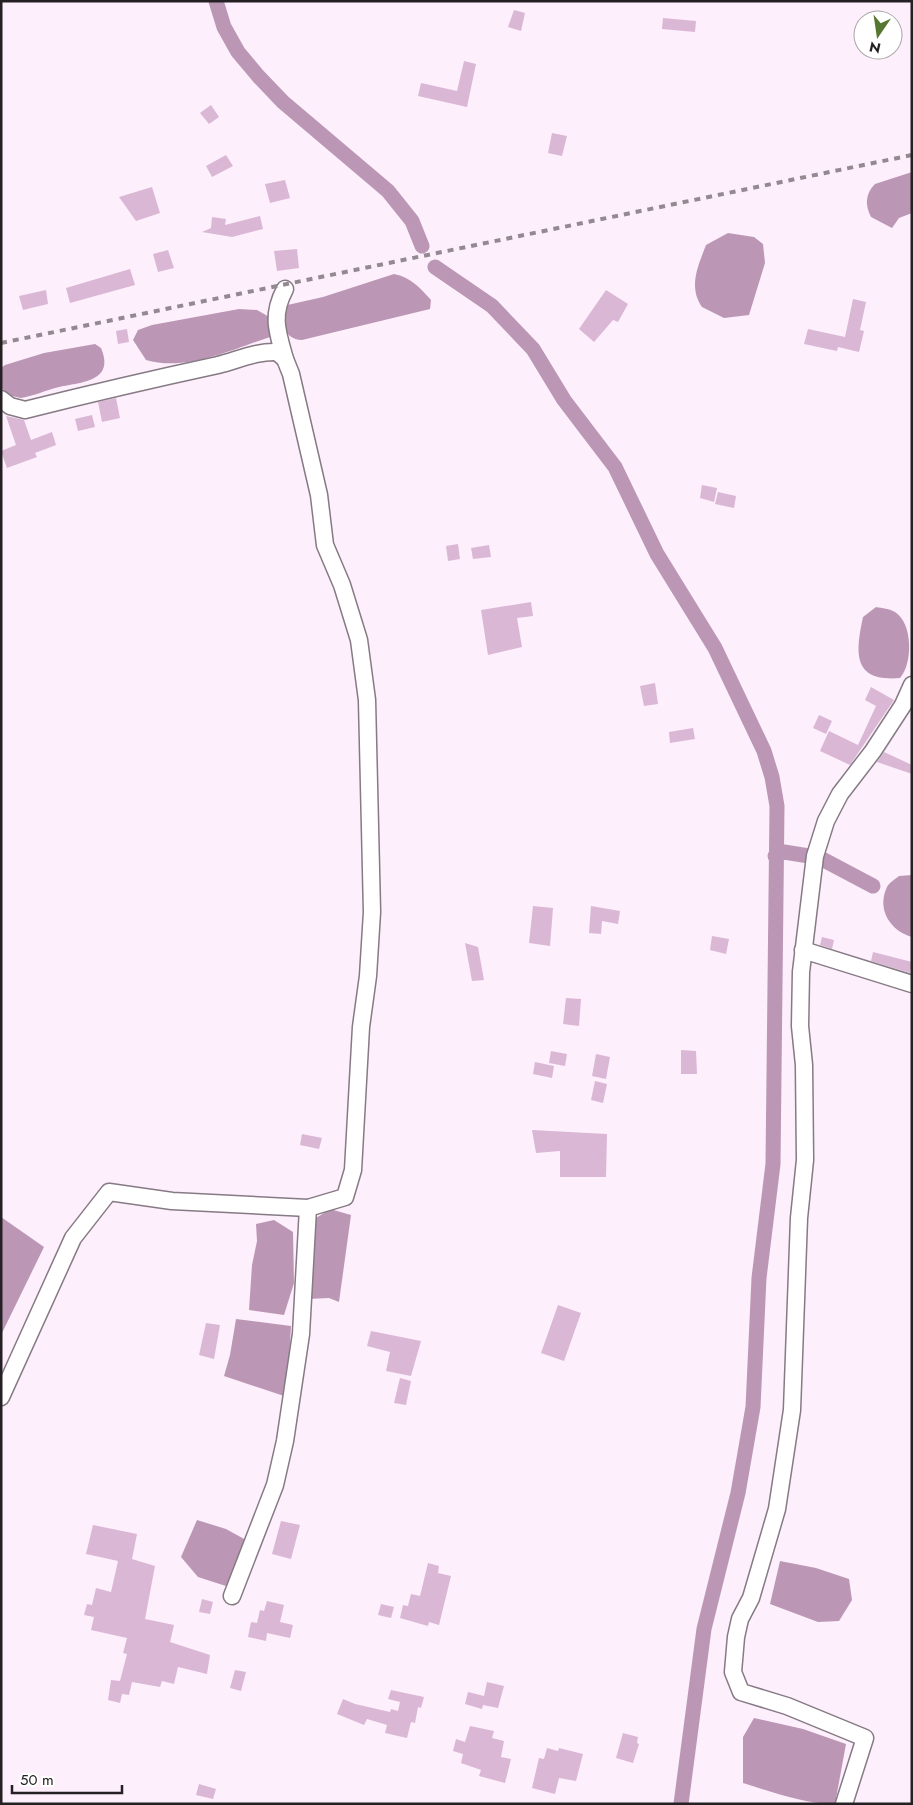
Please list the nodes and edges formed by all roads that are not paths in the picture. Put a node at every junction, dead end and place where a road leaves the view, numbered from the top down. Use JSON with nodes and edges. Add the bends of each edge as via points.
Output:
{"nodes":[{"id":1,"x":285,"y":289,"type":"dead end"},
{"id":2,"x":286,"y":359,"type":"junction"},
{"id":3,"x":1,"y":399,"type":"edge"},
{"id":4,"x":912,"y":685,"type":"edge"},
{"id":5,"x":802,"y":950,"type":"junction"},
{"id":6,"x":912,"y":984,"type":"edge"},
{"id":7,"x":308,"y":1208,"type":"junction"},
{"id":8,"x":1,"y":1397,"type":"edge"},
{"id":9,"x":232,"y":1596,"type":"dead end"},
{"id":10,"x":844,"y":1804,"type":"edge"}],
"edges":[{"from":1,"to":2,"type":"street","via":[[277,305],[276,319]]},
{"from":2,"to":3,"type":"street","via":[[277,352],[259,353],[24,410]]},
{"from":2,"to":7,"type":"street","via":[[319,495],[325,545],[342,584],[359,640],[370,785],[372,912],[361,1027],[353,1170],[345,1197]]},
{"from":4,"to":5,"type":"street","via":[[903,705],[840,794],[826,821],[815,856],[813,890]]},
{"from":5,"to":6,"type":"street"},
{"from":5,"to":10,"type":"street","via":[[800,1026],[804,1065],[805,1160],[799,1218],[792,1410],[777,1508],[751,1598],[740,1619],[733,1672],[741,1692],[787,1706],[865,1738]]},
{"from":7,"to":8,"type":"street","via":[[172,1201],[109,1192],[72,1238]]},
{"from":7,"to":9,"type":"street","via":[[301,1334],[285,1440],[275,1485]]}]}
